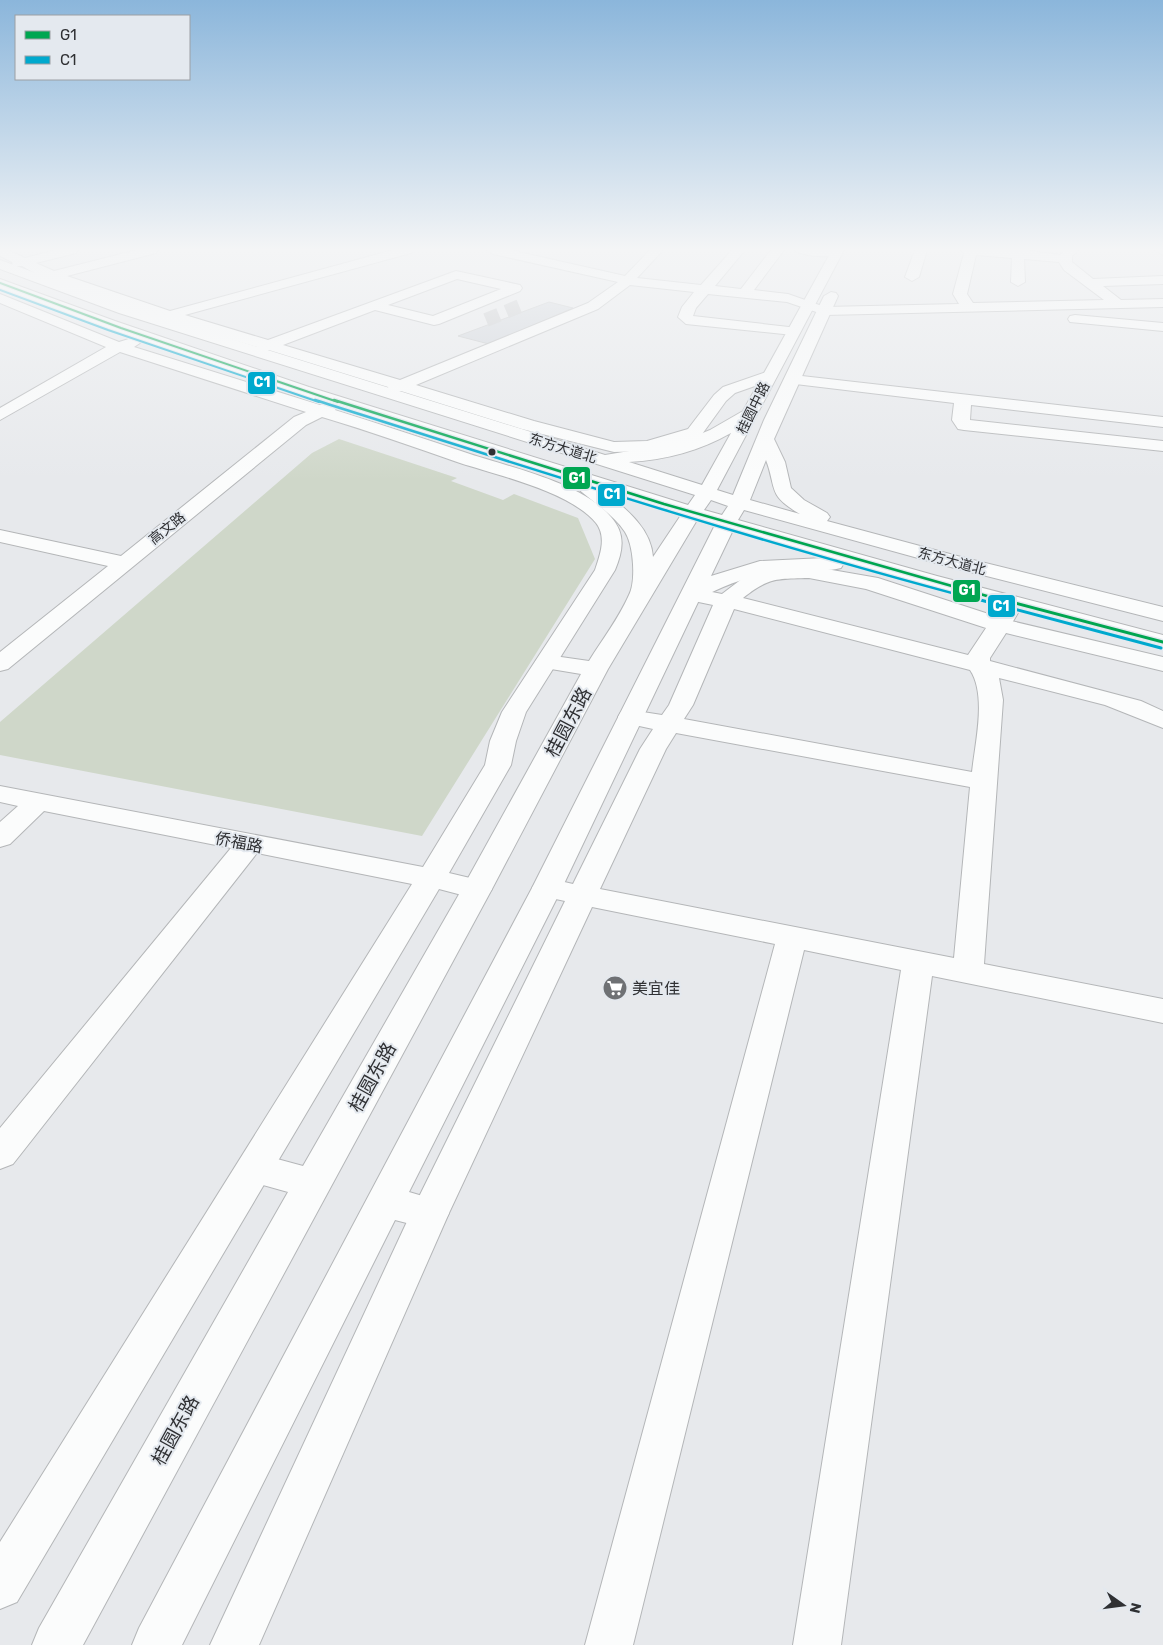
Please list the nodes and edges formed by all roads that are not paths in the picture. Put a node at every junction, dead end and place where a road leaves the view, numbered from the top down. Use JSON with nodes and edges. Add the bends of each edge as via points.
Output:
{"nodes":[{"id":1,"x":74,"y":327,"type":"edge"},
{"id":2,"x":108,"y":327,"type":"edge"},
{"id":3,"x":192,"y":327,"type":"edge"},
{"id":4,"x":320,"y":327,"type":"edge"},
{"id":5,"x":545,"y":327,"type":"edge"},
{"id":6,"x":756,"y":327,"type":"edge"},
{"id":7,"x":795,"y":327,"type":"edge"},
{"id":8,"x":817,"y":327,"type":"edge"},
{"id":9,"x":793,"y":331,"type":"junction"},
{"id":10,"x":145,"y":338,"type":"junction"},
{"id":11,"x":118,"y":347,"type":"junction"},
{"id":12,"x":261,"y":349,"type":"junction"},
{"id":13,"x":769,"y":376,"type":"junction"},
{"id":14,"x":793,"y":380,"type":"junction"},
{"id":15,"x":401,"y":385,"type":"junction"},
{"id":16,"x":384,"y":393,"type":"junction"},
{"id":17,"x":963,"y":400,"type":"junction"},
{"id":18,"x":330,"y":407,"type":"junction"},
{"id":19,"x":752,"y":411,"type":"junction"},
{"id":20,"x":0,"y":415,"type":"edge"},
{"id":21,"x":1163,"y":422,"type":"edge"},
{"id":22,"x":765,"y":439,"type":"junction"},
{"id":23,"x":536,"y":440,"type":"junction"},
{"id":24,"x":1163,"y":446,"type":"edge"},
{"id":25,"x":505,"y":454,"type":"junction"},
{"id":26,"x":596,"y":458,"type":"junction"},
{"id":27,"x":573,"y":475,"type":"junction"},
{"id":28,"x":707,"y":494,"type":"junction"},
{"id":29,"x":694,"y":512,"type":"junction"},
{"id":30,"x":733,"y":513,"type":"junction"},
{"id":31,"x":0,"y":536,"type":"edge"},
{"id":32,"x":860,"y":536,"type":"junction"},
{"id":33,"x":124,"y":563,"type":"junction"},
{"id":34,"x":889,"y":569,"type":"junction"},
{"id":35,"x":692,"y":594,"type":"junction"},
{"id":36,"x":641,"y":596,"type":"junction"},
{"id":37,"x":726,"y":601,"type":"junction"},
{"id":38,"x":1013,"y":602,"type":"junction"},
{"id":39,"x":1163,"y":614,"type":"edge"},
{"id":40,"x":1000,"y":625,"type":"junction"},
{"id":41,"x":1163,"y":642,"type":"edge"},
{"id":42,"x":547,"y":662,"type":"junction"},
{"id":43,"x":0,"y":664,"type":"edge"},
{"id":44,"x":1163,"y":664,"type":"edge"},
{"id":45,"x":978,"y":665,"type":"junction"},
{"id":46,"x":596,"y":669,"type":"junction"},
{"id":47,"x":630,"y":717,"type":"junction"},
{"id":48,"x":1163,"y":721,"type":"edge"},
{"id":49,"x":670,"y":725,"type":"junction"},
{"id":50,"x":984,"y":782,"type":"junction"},
{"id":51,"x":0,"y":794,"type":"edge"},
{"id":52,"x":37,"y":802,"type":"junction"},
{"id":53,"x":0,"y":838,"type":"edge"},
{"id":54,"x":249,"y":844,"type":"junction"},
{"id":55,"x":431,"y":878,"type":"junction"},
{"id":56,"x":477,"y":889,"type":"junction"},
{"id":57,"x":565,"y":891,"type":"junction"},
{"id":58,"x":792,"y":938,"type":"junction"},
{"id":59,"x":918,"y":963,"type":"junction"},
{"id":60,"x":968,"y":973,"type":"junction"},
{"id":61,"x":1163,"y":1011,"type":"edge"},
{"id":62,"x":0,"y":1154,"type":"edge"},
{"id":63,"x":255,"y":1168,"type":"junction"},
{"id":64,"x":312,"y":1184,"type":"junction"},
{"id":65,"x":384,"y":1201,"type":"junction"},
{"id":66,"x":430,"y":1213,"type":"junction"},
{"id":67,"x":0,"y":1585,"type":"edge"},
{"id":68,"x":56,"y":1645,"type":"edge"},
{"id":69,"x":156,"y":1645,"type":"edge"},
{"id":70,"x":234,"y":1645,"type":"edge"},
{"id":71,"x":609,"y":1645,"type":"edge"},
{"id":72,"x":817,"y":1645,"type":"edge"}],
"edges":[{"from":1,"to":11,"type":"street"},
{"from":2,"to":10,"type":"street","name":"东方大道北"},
{"from":3,"to":12,"type":"street","name":"东方大道北"},
{"from":4,"to":12,"type":"street"},
{"from":5,"to":15,"type":"street"},
{"from":6,"to":9,"type":"street"},
{"from":7,"to":9,"type":"street","name":"桂圆中路"},
{"from":8,"to":14,"type":"street","name":"桂圆中路"},
{"from":9,"to":13,"type":"street","name":"桂圆中路"},
{"from":10,"to":11,"type":"street"},
{"from":10,"to":18,"type":"street","name":"东方大道北"},
{"from":11,"to":18,"type":"street"},
{"from":11,"to":20,"type":"street"},
{"from":12,"to":15,"type":"street"},
{"from":12,"to":16,"type":"street","name":"东方大道北"},
{"from":13,"to":15,"type":"street","via":[[729,390],[694,433],[634,447],[596,444]]},
{"from":13,"to":19,"type":"street","name":"桂圆中路"},
{"from":14,"to":17,"type":"street"},
{"from":14,"to":22,"type":"street","name":"桂圆中路"},
{"from":15,"to":16,"type":"street"},
{"from":16,"to":23,"type":"street","name":"东方大道北"},
{"from":17,"to":21,"type":"street"},
{"from":17,"to":24,"type":"street","via":[[961,420],[964,425]]},
{"from":18,"to":25,"type":"street","name":"东方大道北"},
{"from":18,"to":33,"type":"street","name":"高文路","via":[[300,421]]},
{"from":18,"to":42,"type":"street","via":[[559,490],[601,515],[612,530],[613,555]]},
{"from":19,"to":26,"type":"street","via":[[700,443],[641,456]]},
{"from":19,"to":28,"type":"street","name":"桂圆中路"},
{"from":22,"to":30,"type":"street","name":"桂圆中路"},
{"from":22,"to":32,"type":"street","via":[[776,462],[782,490],[796,504]]},
{"from":23,"to":25,"type":"street"},
{"from":23,"to":26,"type":"street","name":"东方大道北"},
{"from":25,"to":27,"type":"street","name":"东方大道北"},
{"from":26,"to":28,"type":"street","name":"东方大道北"},
{"from":27,"to":29,"type":"street","name":"东方大道北"},
{"from":27,"to":36,"type":"street","via":[[631,527],[642,548]]},
{"from":28,"to":29,"type":"street","name":"桂圆中路"},
{"from":28,"to":30,"type":"street","name":"东方大道北"},
{"from":29,"to":30,"type":"street","name":"东方大道北"},
{"from":29,"to":36,"type":"street","name":"桂圆东路"},
{"from":30,"to":32,"type":"street","name":"东方大道北"},
{"from":30,"to":34,"type":"street","name":"东方大道北"},
{"from":30,"to":35,"type":"street"},
{"from":31,"to":33,"type":"street"},
{"from":32,"to":39,"type":"street","name":"东方大道北"},
{"from":33,"to":43,"type":"street","name":"高文路"},
{"from":34,"to":35,"type":"street","via":[[847,564],[779,563],[750,568]]},
{"from":34,"to":38,"type":"street","name":"东方大道北"},
{"from":35,"to":37,"type":"street"},
{"from":35,"to":47,"type":"street"},
{"from":36,"to":46,"type":"street","name":"桂圆东路"},
{"from":37,"to":40,"type":"street","via":[[754,579],[780,573],[809,572],[870,583]]},
{"from":37,"to":45,"type":"street","via":[[827,624]]},
{"from":37,"to":49,"type":"street"},
{"from":38,"to":40,"type":"street"},
{"from":38,"to":41,"type":"street","name":"东方大道北"},
{"from":40,"to":44,"type":"street"},
{"from":40,"to":45,"type":"street","via":[[981,652]]},
{"from":42,"to":46,"type":"street"},
{"from":42,"to":55,"type":"street","via":[[514,712],[498,765]]},
{"from":45,"to":48,"type":"street","via":[[1126,705]]},
{"from":45,"to":50,"type":"street","via":[[987,678],[991,700]]},
{"from":46,"to":56,"type":"street","name":"桂圆东路"},
{"from":47,"to":49,"type":"street"},
{"from":47,"to":57,"type":"street"},
{"from":49,"to":50,"type":"street"},
{"from":49,"to":57,"type":"street"},
{"from":50,"to":60,"type":"street"},
{"from":51,"to":52,"type":"street","name":"侨福路"},
{"from":52,"to":53,"type":"street"},
{"from":52,"to":54,"type":"street","name":"侨福路"},
{"from":54,"to":55,"type":"street","name":"侨福路"},
{"from":54,"to":62,"type":"street"},
{"from":55,"to":56,"type":"street","name":"侨福路"},
{"from":55,"to":63,"type":"street"},
{"from":56,"to":64,"type":"street","name":"桂圆东路"},
{"from":57,"to":58,"type":"street"},
{"from":57,"to":65,"type":"street"},
{"from":57,"to":66,"type":"street"},
{"from":58,"to":59,"type":"street"},
{"from":58,"to":71,"type":"street"},
{"from":59,"to":60,"type":"street"},
{"from":59,"to":72,"type":"street"},
{"from":60,"to":61,"type":"street"},
{"from":63,"to":64,"type":"street"},
{"from":63,"to":67,"type":"street"},
{"from":64,"to":68,"type":"street","name":"桂圆东路"},
{"from":65,"to":66,"type":"street"},
{"from":65,"to":69,"type":"street"},
{"from":66,"to":70,"type":"street"}]}
